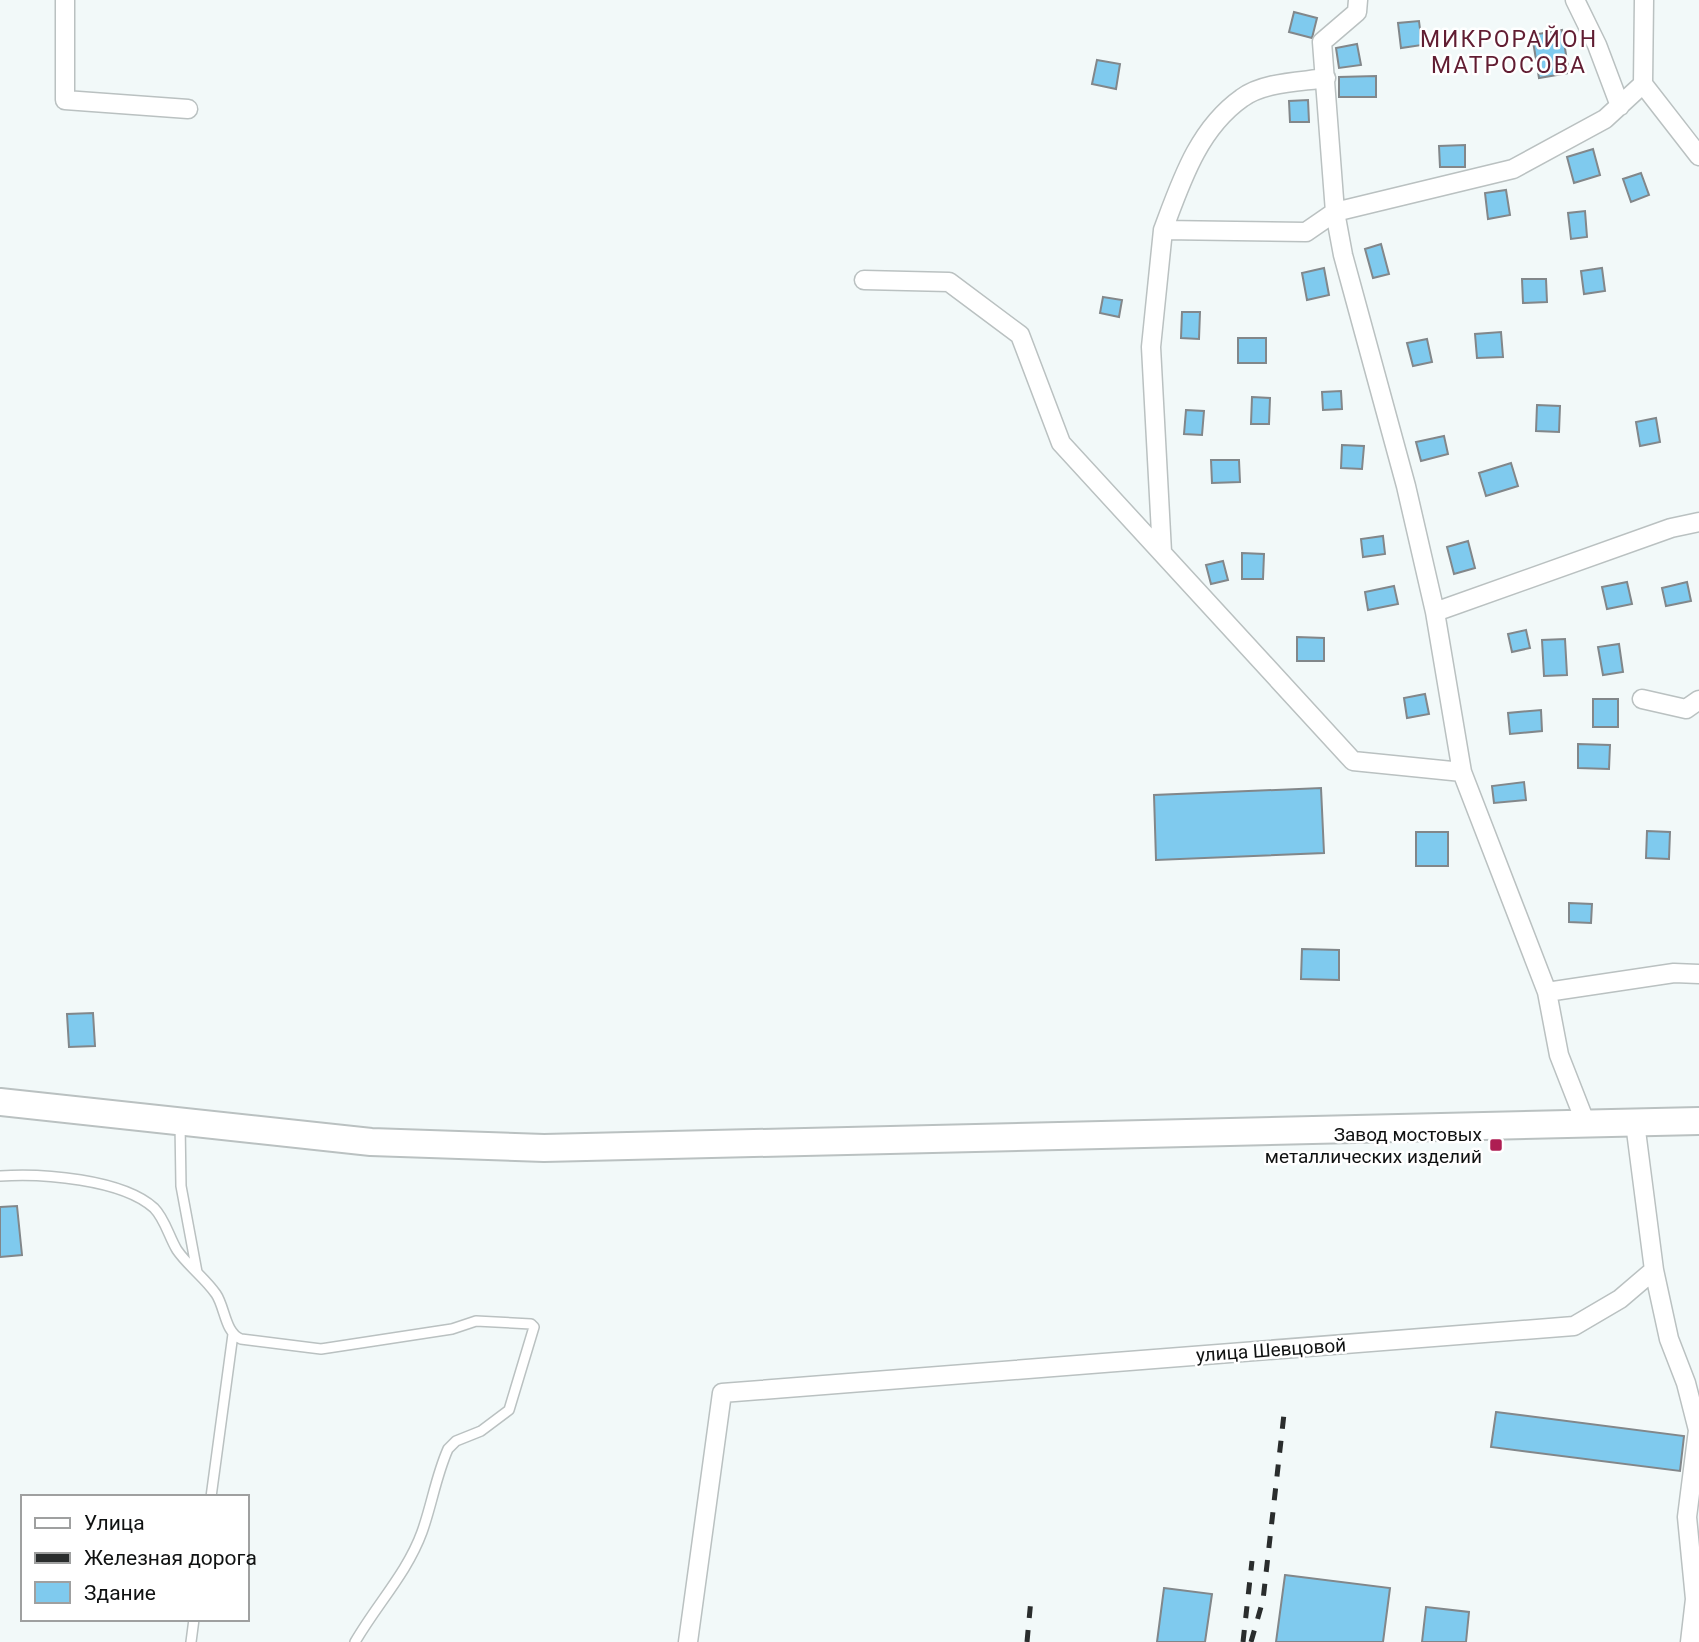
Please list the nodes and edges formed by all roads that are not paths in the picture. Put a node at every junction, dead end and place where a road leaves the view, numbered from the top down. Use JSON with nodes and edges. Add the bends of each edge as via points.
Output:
{"nodes":[{"id":1,"x":65,"y":0,"type":"edge"},
{"id":2,"x":1358,"y":0,"type":"edge"},
{"id":3,"x":1575,"y":0,"type":"edge"},
{"id":4,"x":1644,"y":0,"type":"edge"},
{"id":5,"x":1326,"y":78,"type":"junction"},
{"id":6,"x":1643,"y":85,"type":"junction"},
{"id":7,"x":1620,"y":106,"type":"junction"},
{"id":8,"x":188,"y":109,"type":"dead end"},
{"id":9,"x":1699,"y":156,"type":"edge"},
{"id":10,"x":1335,"y":212,"type":"junction"},
{"id":11,"x":1163,"y":230,"type":"junction"},
{"id":12,"x":864,"y":280,"type":"dead end"},
{"id":13,"x":1699,"y":522,"type":"edge"},
{"id":14,"x":1162,"y":552,"type":"junction"},
{"id":15,"x":1435,"y":612,"type":"junction"},
{"id":16,"x":1642,"y":699,"type":"dead end"},
{"id":17,"x":1699,"y":700,"type":"edge"},
{"id":18,"x":1462,"y":772,"type":"junction"},
{"id":19,"x":1699,"y":974,"type":"edge"},
{"id":20,"x":1547,"y":992,"type":"junction"},
{"id":21,"x":0,"y":1102,"type":"edge"},
{"id":22,"x":180,"y":1121,"type":"junction"},
{"id":23,"x":1699,"y":1121,"type":"edge"},
{"id":24,"x":1635,"y":1123,"type":"junction"},
{"id":25,"x":1586,"y":1124,"type":"junction"},
{"id":26,"x":0,"y":1176,"type":"edge"},
{"id":27,"x":1654,"y":1270,"type":"junction"},
{"id":28,"x":198,"y":1273,"type":"junction"},
{"id":29,"x":233,"y":1334,"type":"junction"},
{"id":30,"x":211,"y":1495,"type":"edge"},
{"id":31,"x":194,"y":1621,"type":"edge"},
{"id":32,"x":191,"y":1642,"type":"edge"},
{"id":33,"x":355,"y":1642,"type":"edge"},
{"id":34,"x":688,"y":1642,"type":"edge"},
{"id":35,"x":1690,"y":1642,"type":"edge"}],
"edges":[{"from":1,"to":8,"type":"street","via":[[65,100]]},
{"from":2,"to":5,"type":"street","via":[[1357,12],[1322,42]]},
{"from":3,"to":7,"type":"street"},
{"from":4,"to":6,"type":"street"},
{"from":5,"to":10,"type":"street"},
{"from":5,"to":11,"type":"street","via":[[1243,96],[1209,129],[1185,170]]},
{"from":6,"to":7,"type":"street"},
{"from":6,"to":9,"type":"street"},
{"from":7,"to":10,"type":"street","via":[[1605,119],[1513,169]]},
{"from":10,"to":11,"type":"street","via":[[1306,232]]},
{"from":10,"to":15,"type":"street"},
{"from":11,"to":14,"type":"street","via":[[1151,347]]},
{"from":12,"to":14,"type":"street","via":[[949,282],[1020,335],[1061,443]]},
{"from":13,"to":15,"type":"street"},
{"from":14,"to":18,"type":"street","via":[[1353,761]]},
{"from":15,"to":18,"type":"street"},
{"from":16,"to":17,"type":"street","via":[[1686,709]]},
{"from":18,"to":20,"type":"street"},
{"from":19,"to":20,"type":"street","via":[[1674,973]]},
{"from":20,"to":25,"type":"street","via":[[1559,1055]]},
{"from":21,"to":22,"type":"main road"},
{"from":22,"to":25,"type":"main road","via":[[371,1142],[544,1148]]},
{"from":22,"to":28,"type":"lane","via":[[181,1186]]},
{"from":23,"to":24,"type":"main road"},
{"from":24,"to":25,"type":"main road"},
{"from":24,"to":27,"type":"street"},
{"from":26,"to":28,"type":"lane","via":[[37,1174],[137,1196],[156,1210],[177,1251]]},
{"from":27,"to":34,"type":"street","name":"улица Шевцовой","via":[[1620,1299],[1574,1326],[722,1393]]},
{"from":27,"to":35,"type":"street","via":[[1669,1339],[1698,1430],[1687,1517],[1695,1599]]},
{"from":28,"to":29,"type":"lane","via":[[217,1294]]},
{"from":29,"to":30,"type":"lane"},
{"from":29,"to":33,"type":"lane","via":[[241,1339],[321,1349],[452,1329],[476,1321],[531,1324],[536,1331],[509,1410],[448,1449],[422,1532],[406,1566]]},
{"from":31,"to":32,"type":"lane"}]}
